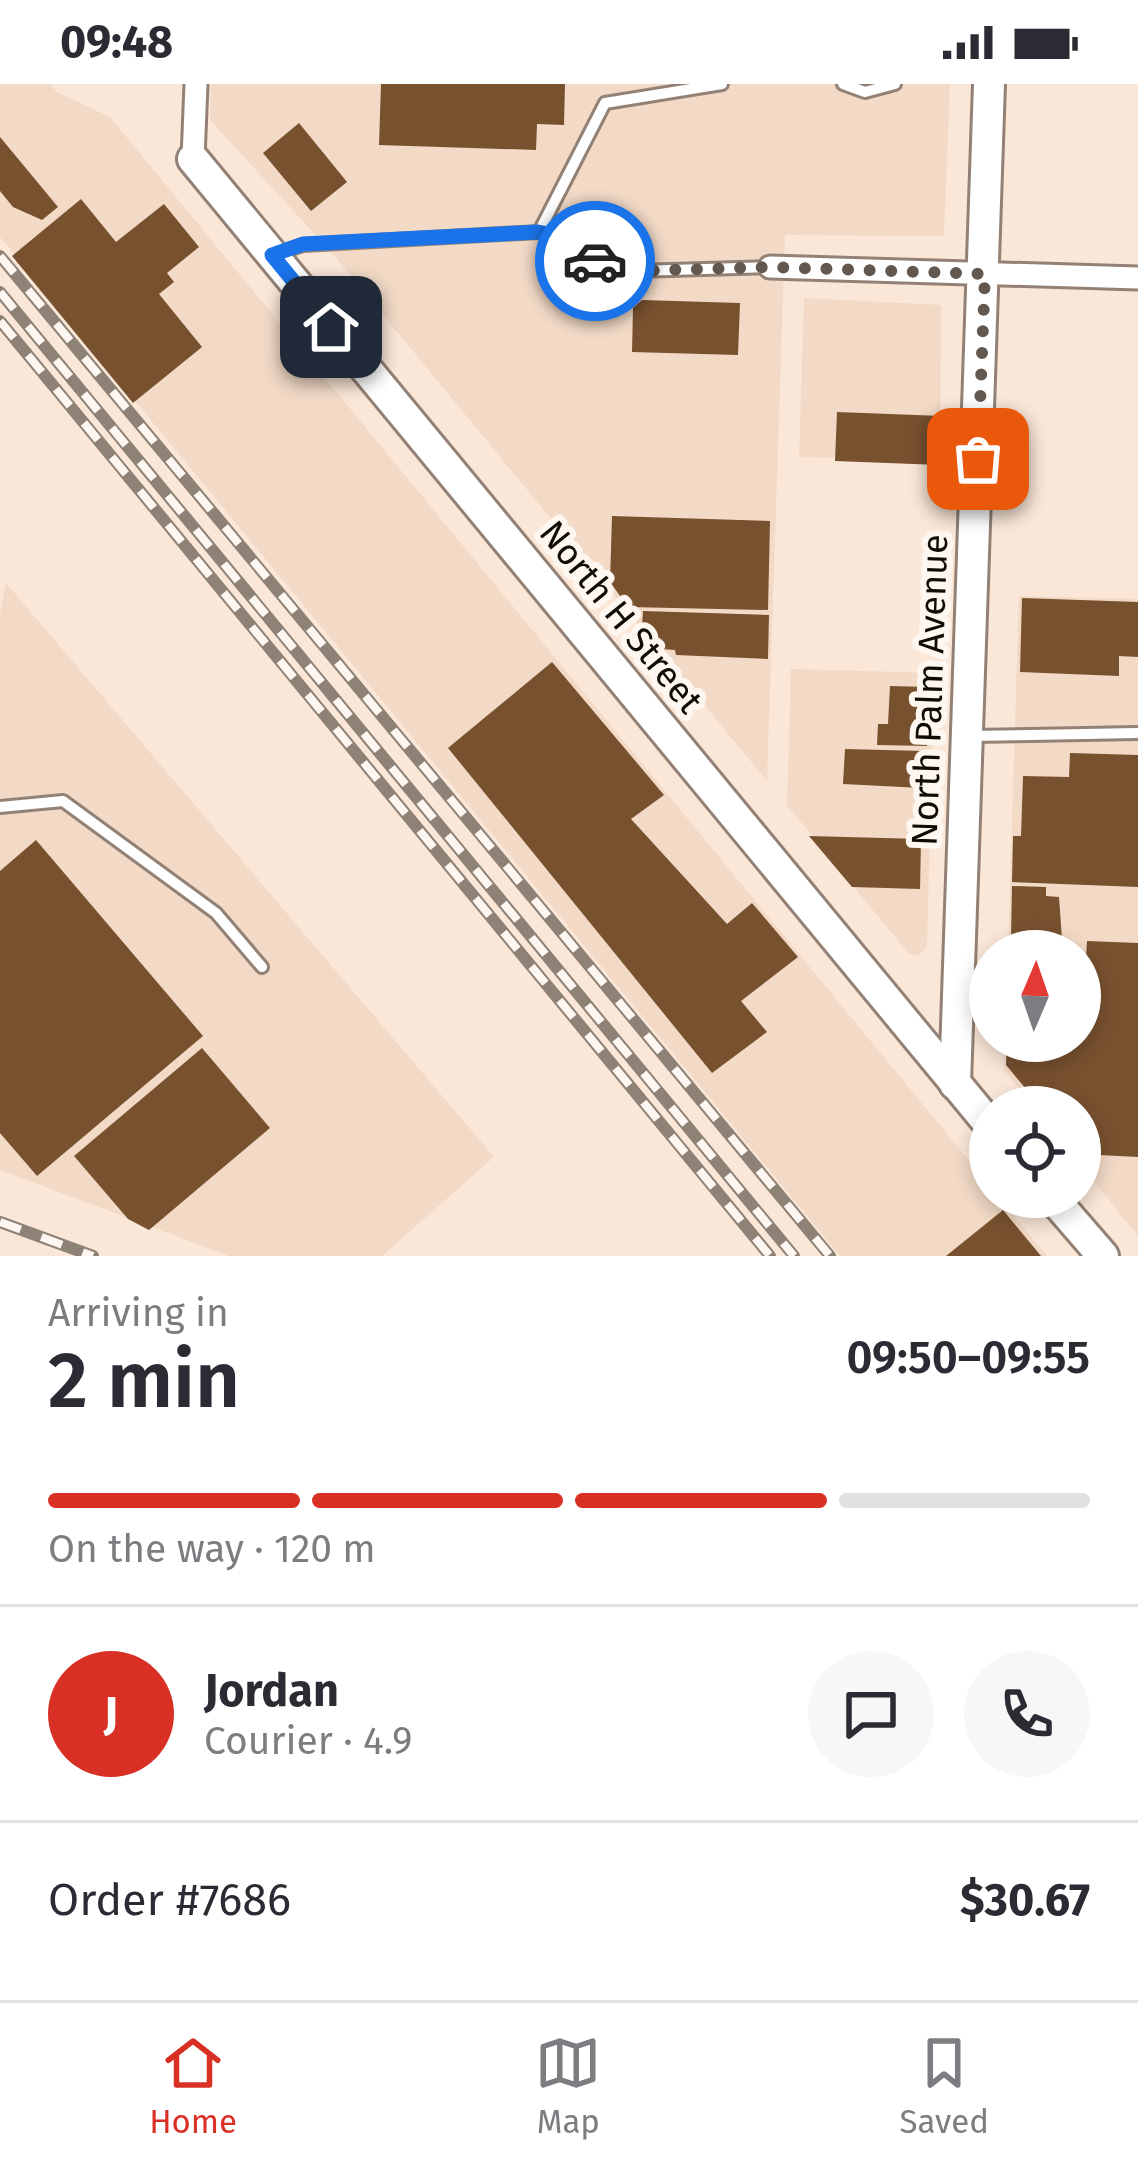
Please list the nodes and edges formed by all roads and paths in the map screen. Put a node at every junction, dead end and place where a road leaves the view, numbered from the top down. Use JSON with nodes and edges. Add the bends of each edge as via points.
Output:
{"nodes":[{"id":1,"x":196,"y":84,"type":"edge"},
{"id":2,"x":722,"y":84,"type":"edge"},
{"id":3,"x":843,"y":84,"type":"edge"},
{"id":4,"x":895,"y":84,"type":"edge"},
{"id":5,"x":989,"y":84,"type":"edge"},
{"id":6,"x":193,"y":159,"type":"joint"},
{"id":7,"x":538,"y":232,"type":"junction"},
{"id":8,"x":272,"y":255,"type":"junction"},
{"id":9,"x":770,"y":267,"type":"joint"},
{"id":10,"x":985,"y":274,"type":"junction"},
{"id":11,"x":1138,"y":278,"type":"edge"},
{"id":12,"x":1138,"y":734,"type":"edge"},
{"id":13,"x":968,"y":736,"type":"junction"},
{"id":14,"x":0,"y":807,"type":"edge"},
{"id":15,"x":262,"y":967,"type":"dead end"},
{"id":16,"x":955,"y":1084,"type":"junction"},
{"id":17,"x":969,"y":1100,"type":"edge"},
{"id":18,"x":1070,"y":1218,"type":"edge"},
{"id":19,"x":1103,"y":1256,"type":"edge"}],
"edges":[{"from":1,"to":6,"type":"street"},
{"from":2,"to":7,"type":"lane","via":[[605,103]]},
{"from":3,"to":4,"type":"lane","via":[[865,92]]},
{"from":5,"to":10,"type":"main road","name":"North Palm Avenue"},
{"from":6,"to":8,"type":"main road","name":"North H Street"},
{"from":7,"to":8,"type":"lane","via":[[303,244]]},
{"from":7,"to":9,"type":"lane","via":[[582,242],[602,272]]},
{"from":8,"to":16,"type":"main road","name":"North H Street"},
{"from":9,"to":10,"type":"street"},
{"from":10,"to":11,"type":"street"},
{"from":10,"to":13,"type":"main road","name":"North Palm Avenue"},
{"from":12,"to":13,"type":"lane"},
{"from":13,"to":16,"type":"main road","name":"North Palm Avenue"},
{"from":14,"to":15,"type":"lane","via":[[63,801],[216,913]]},
{"from":16,"to":17,"type":"main road","name":"North H Street"},
{"from":18,"to":19,"type":"main road"}]}
